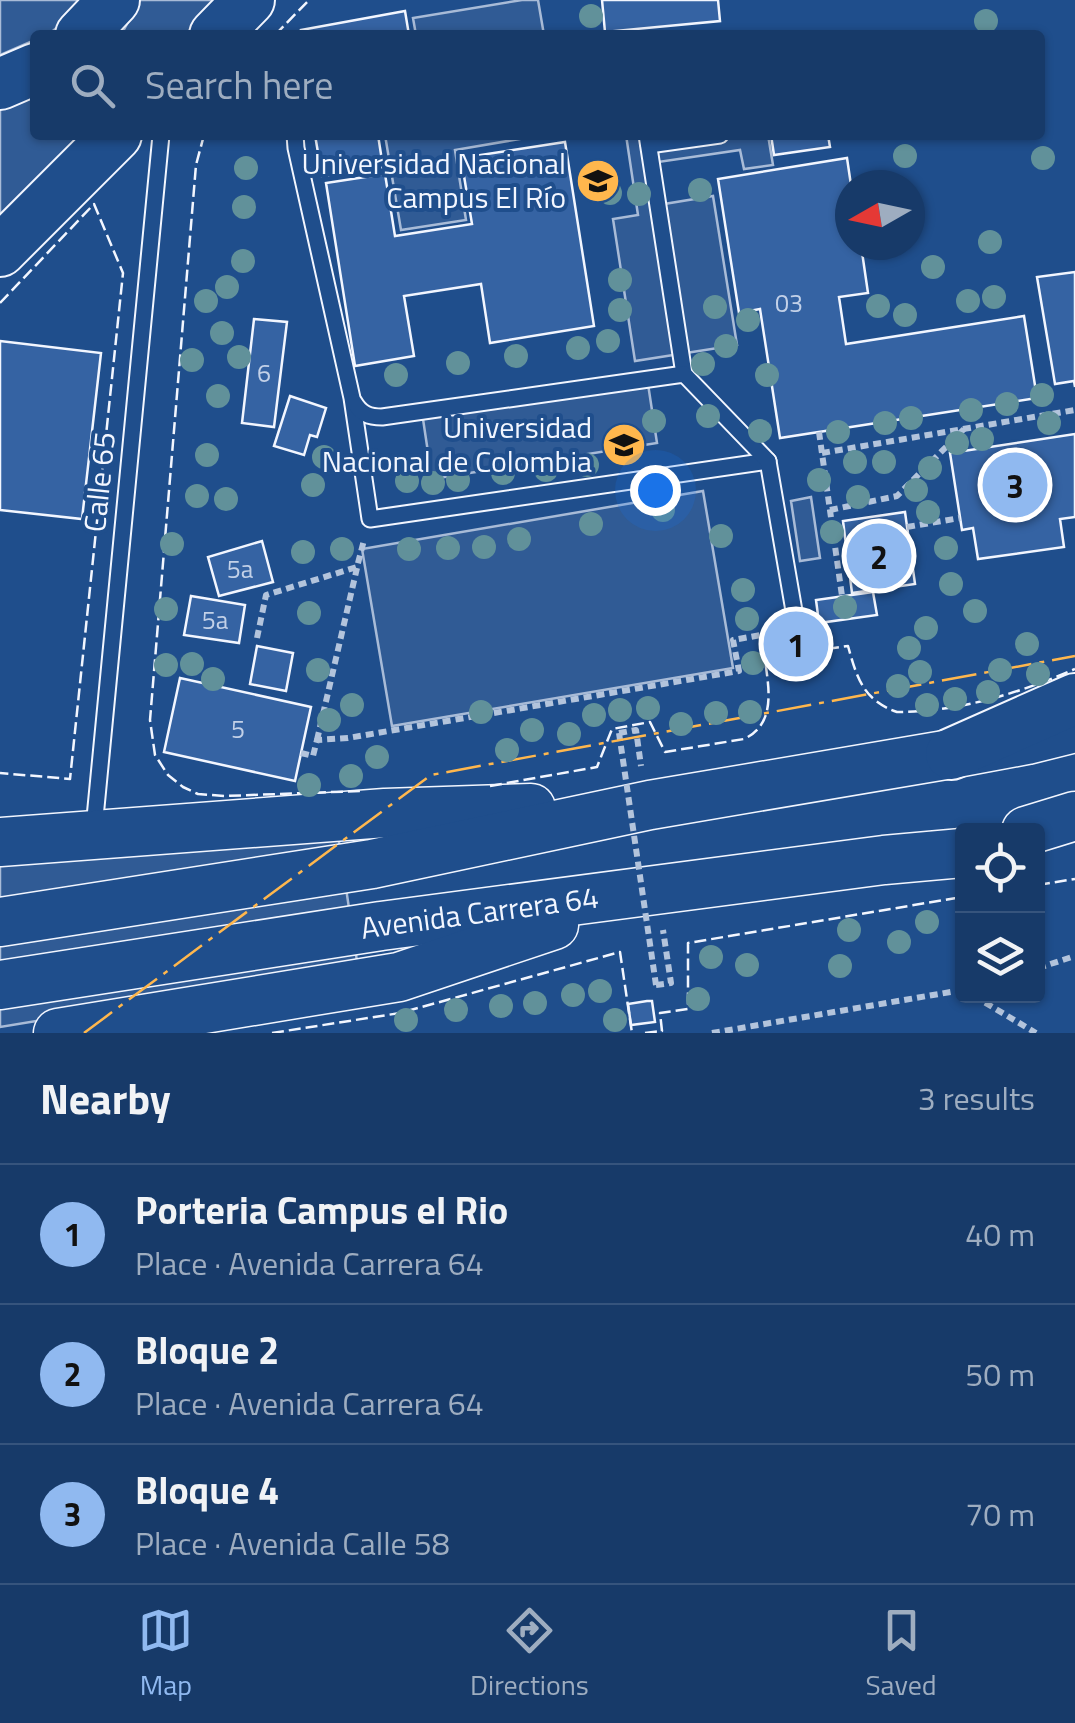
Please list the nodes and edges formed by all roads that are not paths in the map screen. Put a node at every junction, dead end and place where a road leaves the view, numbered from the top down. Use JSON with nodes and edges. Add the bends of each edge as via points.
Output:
{"nodes":[{"id":1,"x":114,"y":0,"type":"edge"},
{"id":2,"x":250,"y":0,"type":"edge"},
{"id":3,"x":86,"y":30,"type":"edge"},
{"id":4,"x":220,"y":30,"type":"edge"},
{"id":5,"x":30,"y":71,"type":"edge"},
{"id":6,"x":0,"y":84,"type":"edge"},
{"id":7,"x":111,"y":140,"type":"edge"},
{"id":8,"x":161,"y":140,"type":"edge"},
{"id":9,"x":296,"y":140,"type":"edge"},
{"id":10,"x":648,"y":140,"type":"edge"},
{"id":11,"x":0,"y":251,"type":"edge"},
{"id":12,"x":684,"y":374,"type":"junction"},
{"id":13,"x":352,"y":398,"type":"junction"},
{"id":14,"x":768,"y":461,"type":"junction"},
{"id":15,"x":798,"y":634,"type":"dead end"},
{"id":16,"x":1075,"y":699,"type":"edge"},
{"id":17,"x":1075,"y":728,"type":"edge"},
{"id":18,"x":951,"y":754,"type":"junction"},
{"id":19,"x":646,"y":786,"type":"junction"},
{"id":20,"x":1075,"y":816,"type":"edge"},
{"id":21,"x":1045,"y":825,"type":"edge"},
{"id":22,"x":93,"y":835,"type":"junction"},
{"id":23,"x":11,"y":837,"type":"edge"},
{"id":24,"x":1075,"y":843,"type":"edge"},
{"id":25,"x":955,"y":845,"type":"edge"},
{"id":26,"x":1045,"y":846,"type":"edge"},
{"id":27,"x":955,"y":854,"type":"edge"},
{"id":28,"x":884,"y":860,"type":"junction"},
{"id":29,"x":660,"y":910,"type":"junction"},
{"id":30,"x":0,"y":922,"type":"edge"},
{"id":31,"x":0,"y":986,"type":"edge"},
{"id":32,"x":101,"y":1028,"type":"edge"},
{"id":33,"x":58,"y":1033,"type":"edge"}],
"edges":[{"from":1,"to":3,"type":"highway"},
{"from":2,"to":4,"type":"highway"},
{"from":5,"to":6,"type":"highway"},
{"from":7,"to":11,"type":"highway"},
{"from":8,"to":22,"type":"lane","name":"Calle 65"},
{"from":9,"to":13,"type":"lane"},
{"from":10,"to":12,"type":"lane"},
{"from":12,"to":13,"type":"lane","via":[[382,417],[369,416]]},
{"from":12,"to":14,"type":"lane"},
{"from":13,"to":14,"type":"lane","via":[[370,519]]},
{"from":14,"to":15,"type":"lane"},
{"from":16,"to":18,"type":"highway"},
{"from":17,"to":18,"type":"main road"},
{"from":18,"to":19,"type":"main road"},
{"from":19,"to":22,"type":"main road"},
{"from":19,"to":30,"type":"main road","via":[[372,864]]},
{"from":20,"to":21,"type":"main road"},
{"from":22,"to":23,"type":"main road"},
{"from":24,"to":26,"type":"main road"},
{"from":25,"to":28,"type":"main road"},
{"from":27,"to":28,"type":"main road","name":"Avenida Carrera 64"},
{"from":28,"to":29,"type":"main road","name":"Avenida Carrera 64"},
{"from":29,"to":31,"type":"main road","name":"Avenida Carrera 64","via":[[381,926]]},
{"from":29,"to":32,"type":"main road","via":[[399,976]]},
{"from":32,"to":33,"type":"main road"}]}
